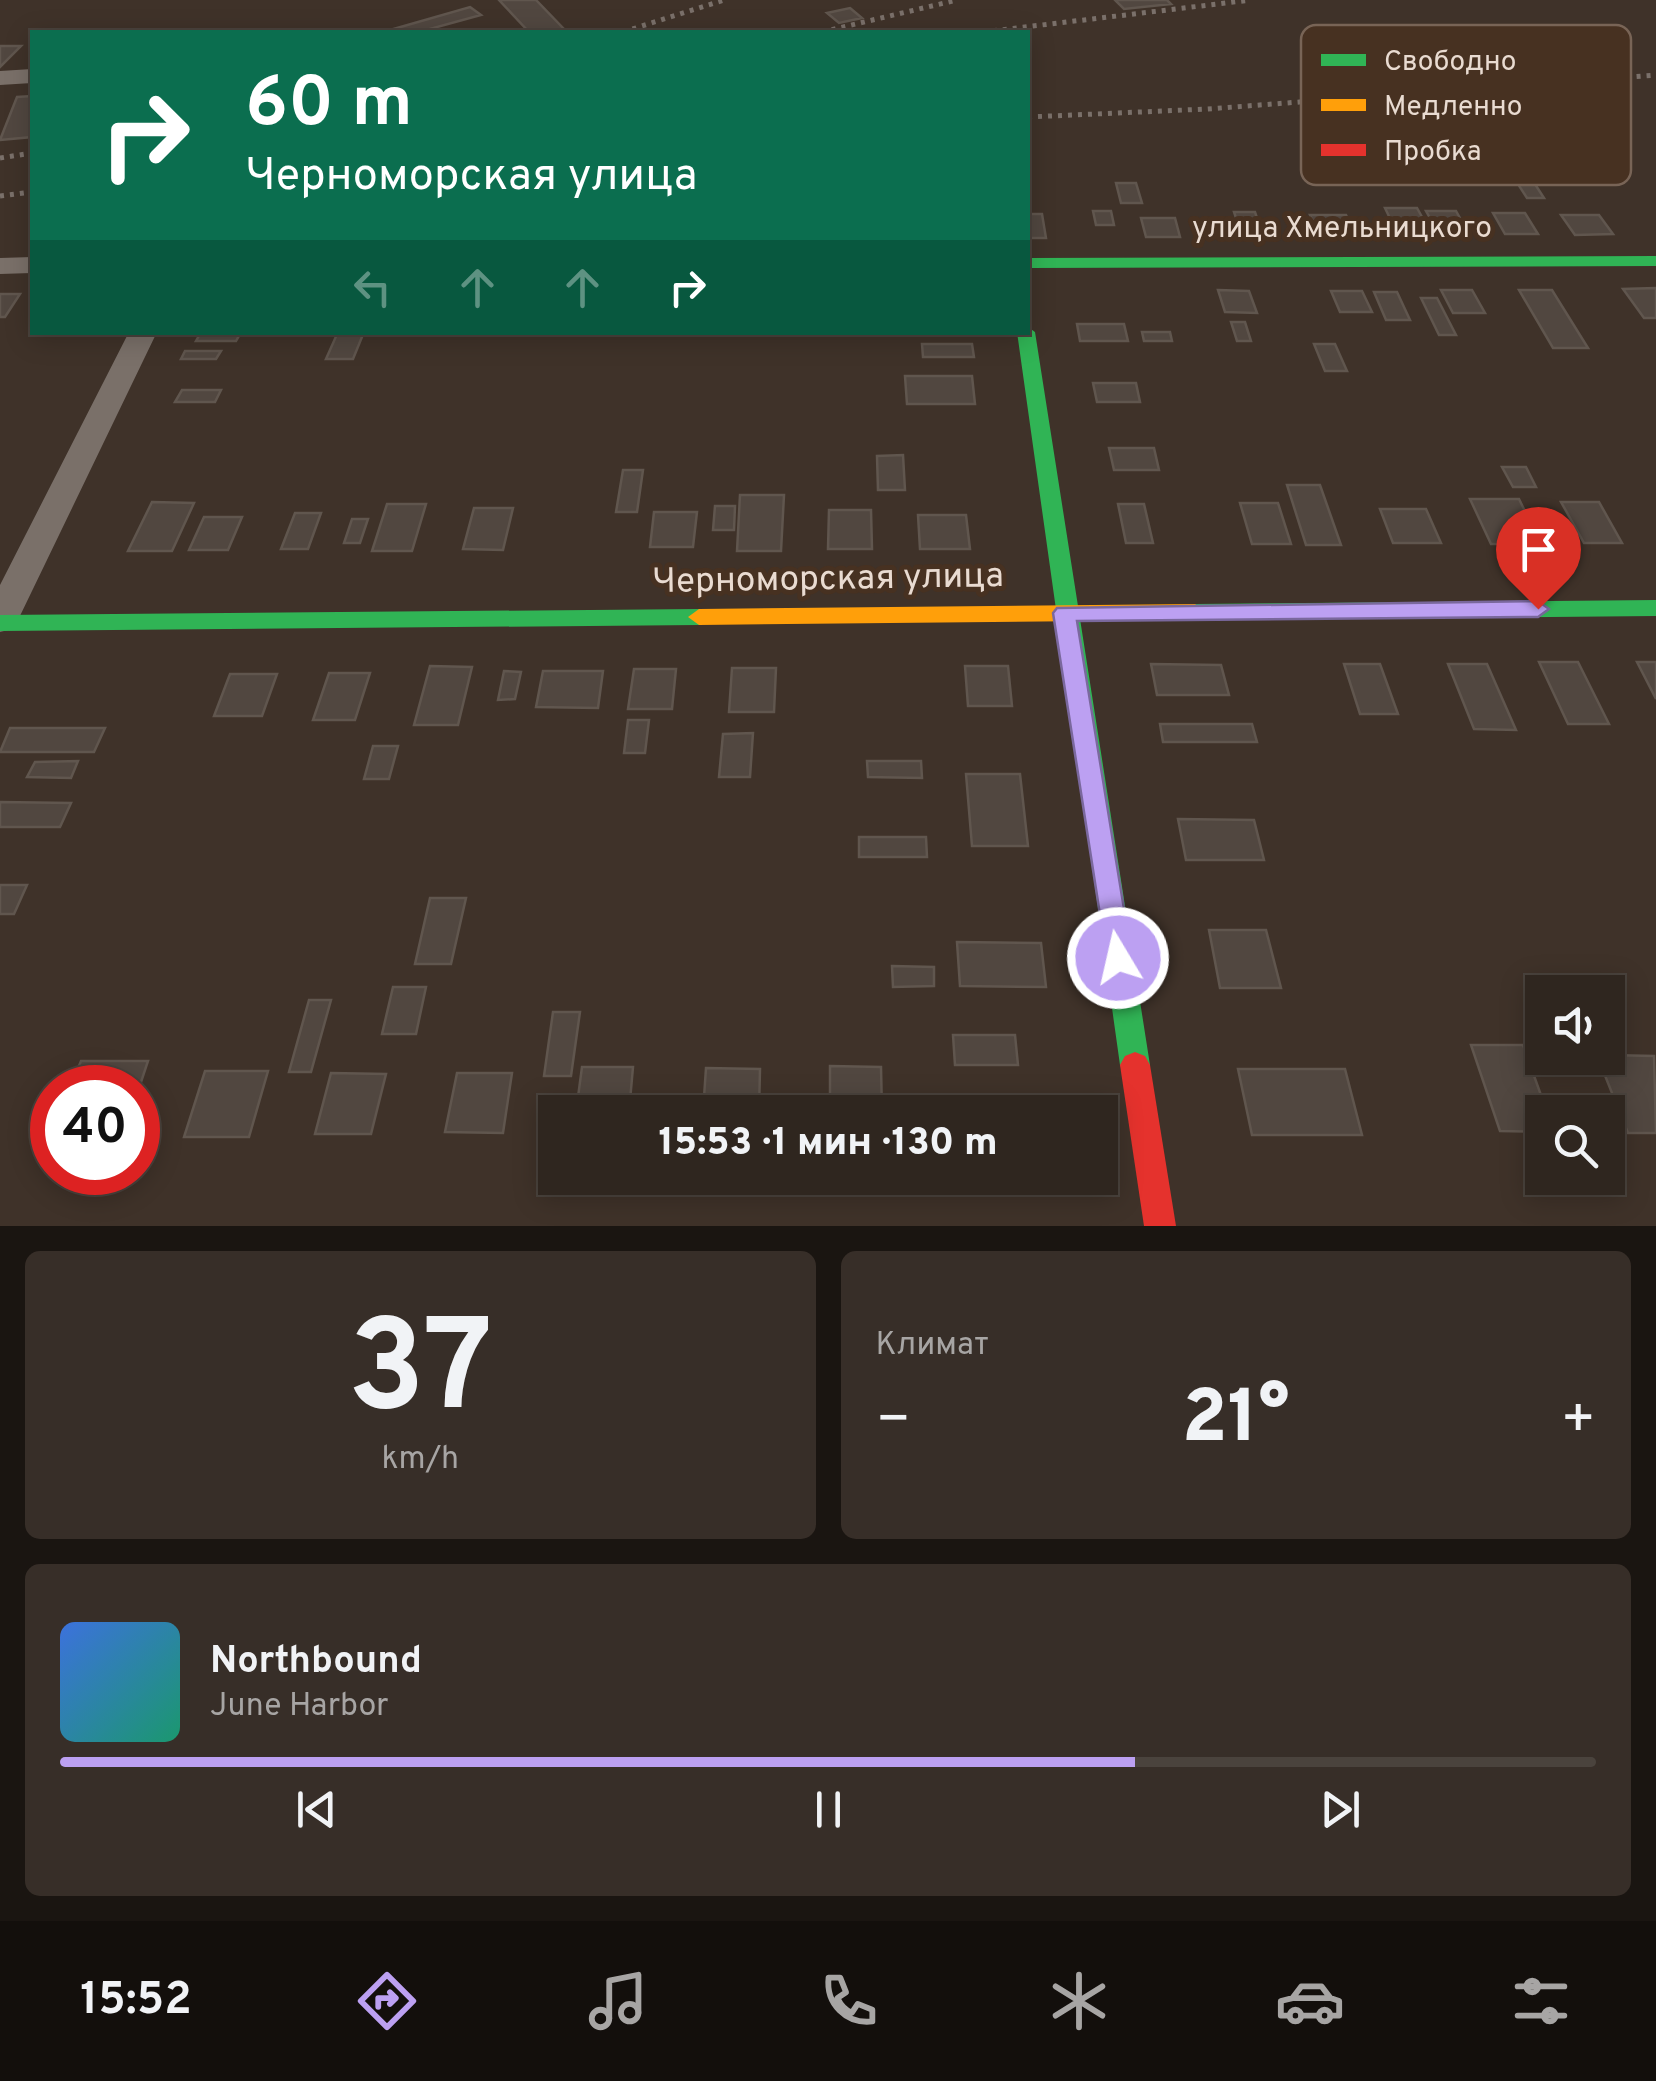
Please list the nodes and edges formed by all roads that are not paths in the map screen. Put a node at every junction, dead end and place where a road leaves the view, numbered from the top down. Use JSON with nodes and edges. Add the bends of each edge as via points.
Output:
{"nodes":[{"id":1,"x":30,"y":76,"type":"edge"},
{"id":2,"x":0,"y":78,"type":"edge"},
{"id":3,"x":1656,"y":261,"type":"edge"},
{"id":4,"x":1030,"y":262,"type":"edge"},
{"id":5,"x":30,"y":265,"type":"edge"},
{"id":6,"x":0,"y":266,"type":"edge"},
{"id":7,"x":142,"y":335,"type":"edge"},
{"id":8,"x":1026,"y":335,"type":"edge"},
{"id":9,"x":1656,"y":608,"type":"edge"},
{"id":10,"x":1065,"y":613,"type":"junction"},
{"id":11,"x":0,"y":622,"type":"edge"},
{"id":12,"x":1160,"y":1226,"type":"edge"}],
"edges":[{"from":1,"to":2,"type":"street"},
{"from":3,"to":4,"type":"street","name":"улица Хмельницкого"},
{"from":5,"to":6,"type":"street"},
{"from":7,"to":11,"type":"street"},
{"from":8,"to":10,"type":"street"},
{"from":9,"to":10,"type":"street","name":"Черноморская улица"},
{"from":10,"to":11,"type":"street","name":"Черноморская улица"},
{"from":10,"to":12,"type":"street"}]}
